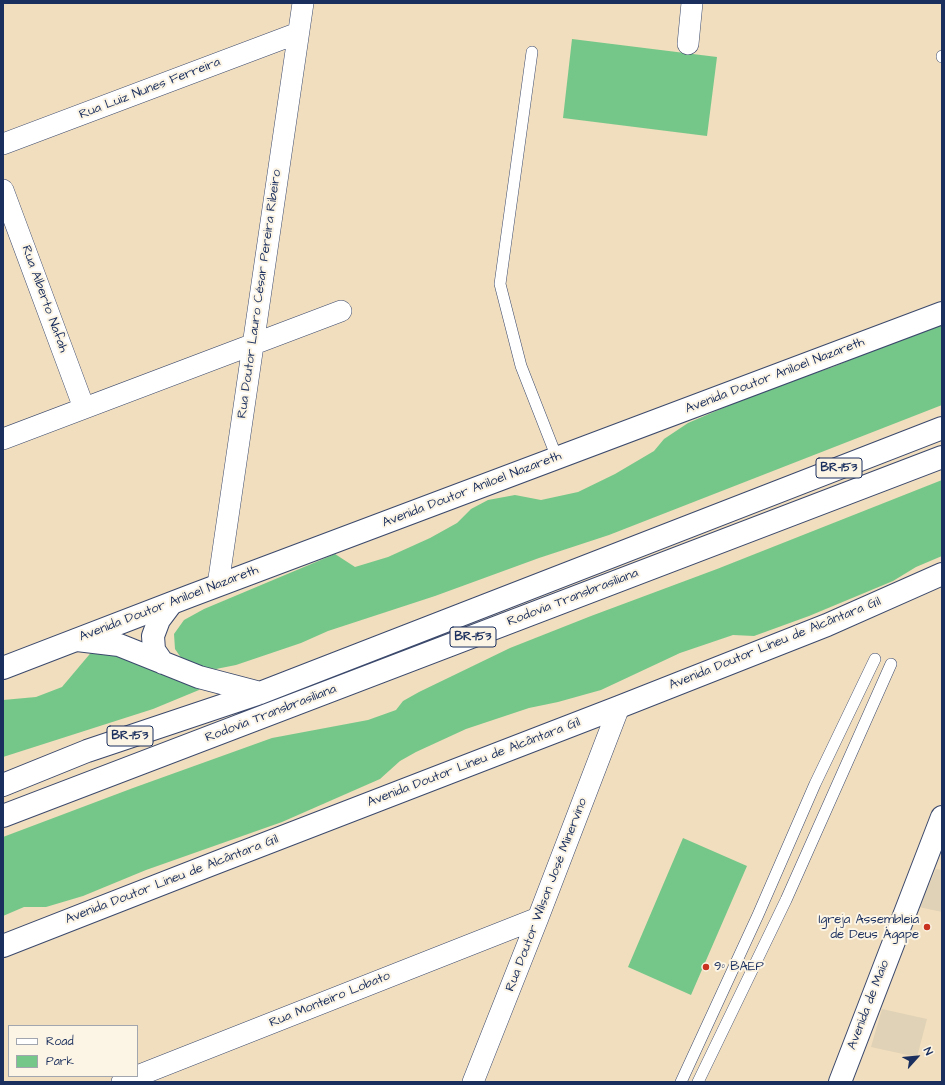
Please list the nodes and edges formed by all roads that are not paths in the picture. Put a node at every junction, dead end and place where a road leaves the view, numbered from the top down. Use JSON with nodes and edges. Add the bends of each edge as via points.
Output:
{"nodes":[{"id":1,"x":303,"y":3,"type":"edge"},
{"id":2,"x":692,"y":3,"type":"edge"},
{"id":3,"x":298,"y":33,"type":"junction"},
{"id":4,"x":688,"y":44,"type":"dead end"},
{"id":5,"x":532,"y":52,"type":"dead end"},
{"id":6,"x":3,"y":144,"type":"edge"},
{"id":7,"x":3,"y":190,"type":"edge"},
{"id":8,"x":342,"y":311,"type":"dead end"},
{"id":9,"x":942,"y":313,"type":"edge"},
{"id":10,"x":253,"y":344,"type":"junction"},
{"id":11,"x":84,"y":408,"type":"junction"},
{"id":12,"x":942,"y":428,"type":"edge"},
{"id":13,"x":3,"y":439,"type":"edge"},
{"id":14,"x":942,"y":457,"type":"edge"},
{"id":15,"x":557,"y":458,"type":"junction"},
{"id":16,"x":942,"y":574,"type":"edge"},
{"id":17,"x":218,"y":585,"type":"junction"},
{"id":18,"x":171,"y":604,"type":"junction"},
{"id":19,"x":77,"y":640,"type":"junction"},
{"id":20,"x":875,"y":659,"type":"dead end"},
{"id":21,"x":163,"y":663,"type":"junction"},
{"id":22,"x":891,"y":664,"type":"dead end"},
{"id":23,"x":3,"y":668,"type":"edge"},
{"id":24,"x":260,"y":693,"type":"junction"},
{"id":25,"x":619,"y":707,"type":"junction"},
{"id":26,"x":3,"y":785,"type":"edge"},
{"id":27,"x":3,"y":816,"type":"edge"},
{"id":28,"x":942,"y":817,"type":"edge"},
{"id":29,"x":538,"y":918,"type":"junction"},
{"id":30,"x":3,"y":946,"type":"edge"},
{"id":31,"x":138,"y":1076,"type":"edge"},
{"id":32,"x":135,"y":1077,"type":"edge"},
{"id":33,"x":122,"y":1082,"type":"edge"},
{"id":34,"x":473,"y":1082,"type":"edge"},
{"id":35,"x":681,"y":1082,"type":"edge"},
{"id":36,"x":698,"y":1082,"type":"edge"},
{"id":37,"x":840,"y":1082,"type":"edge"}],
"edges":[{"from":1,"to":3,"type":"street","name":"Rua Doutor Lauro César Pereira Ribeiro"},
{"from":2,"to":4,"type":"street"},
{"from":3,"to":6,"type":"street","name":"Rua Luiz Nunes Ferreira"},
{"from":3,"to":10,"type":"street","name":"Rua Doutor Lauro César Pereira Ribeiro"},
{"from":5,"to":15,"type":"lane","via":[[500,284],[521,366]]},
{"from":7,"to":11,"type":"street","name":"Rua Alberto Nafah"},
{"from":8,"to":10,"type":"street"},
{"from":9,"to":15,"type":"main road","name":"Avenida Doutor Aniloel Nazareth"},
{"from":10,"to":11,"type":"street"},
{"from":10,"to":17,"type":"street","name":"Rua Doutor Lauro César Pereira Ribeiro"},
{"from":11,"to":13,"type":"street"},
{"from":12,"to":24,"type":"main road","name":"Rodovia Transbrasiliana","number":"BR-153"},
{"from":14,"to":27,"type":"main road","name":"Rodovia Transbrasiliana","number":"BR-153"},
{"from":15,"to":17,"type":"main road","name":"Avenida Doutor Aniloel Nazareth"},
{"from":16,"to":25,"type":"main road","name":"Avenida Doutor Lineu de Alcântara Gil","via":[[827,625]]},
{"from":17,"to":18,"type":"main road","name":"Avenida Doutor Aniloel Nazareth"},
{"from":18,"to":19,"type":"main road","name":"Avenida Doutor Aniloel Nazareth"},
{"from":18,"to":21,"type":"main road","via":[[159,620],[153,636],[154,650]]},
{"from":19,"to":21,"type":"main road","via":[[119,645]]},
{"from":19,"to":23,"type":"main road","name":"Avenida Doutor Aniloel Nazareth"},
{"from":20,"to":35,"type":"lane","via":[[815,784]]},
{"from":21,"to":24,"type":"main road","via":[[199,677]]},
{"from":22,"to":36,"type":"lane","via":[[786,900]]},
{"from":24,"to":26,"type":"main road","name":"Rodovia Transbrasiliana","number":"BR-153","via":[[88,750]]},
{"from":25,"to":29,"type":"street","name":"Rua Doutor Wilson José Minervino"},
{"from":25,"to":30,"type":"main road","name":"Avenida Doutor Lineu de Alcântara Gil"},
{"from":28,"to":37,"type":"main road","name":"Avenida de Maio"},
{"from":29,"to":31,"type":"street","name":"Rua Monteiro Lobato"},
{"from":29,"to":34,"type":"street","name":"Rua Doutor Wilson José Minervino"},
{"from":32,"to":33,"type":"street","name":"Rua Monteiro Lobato"}]}
